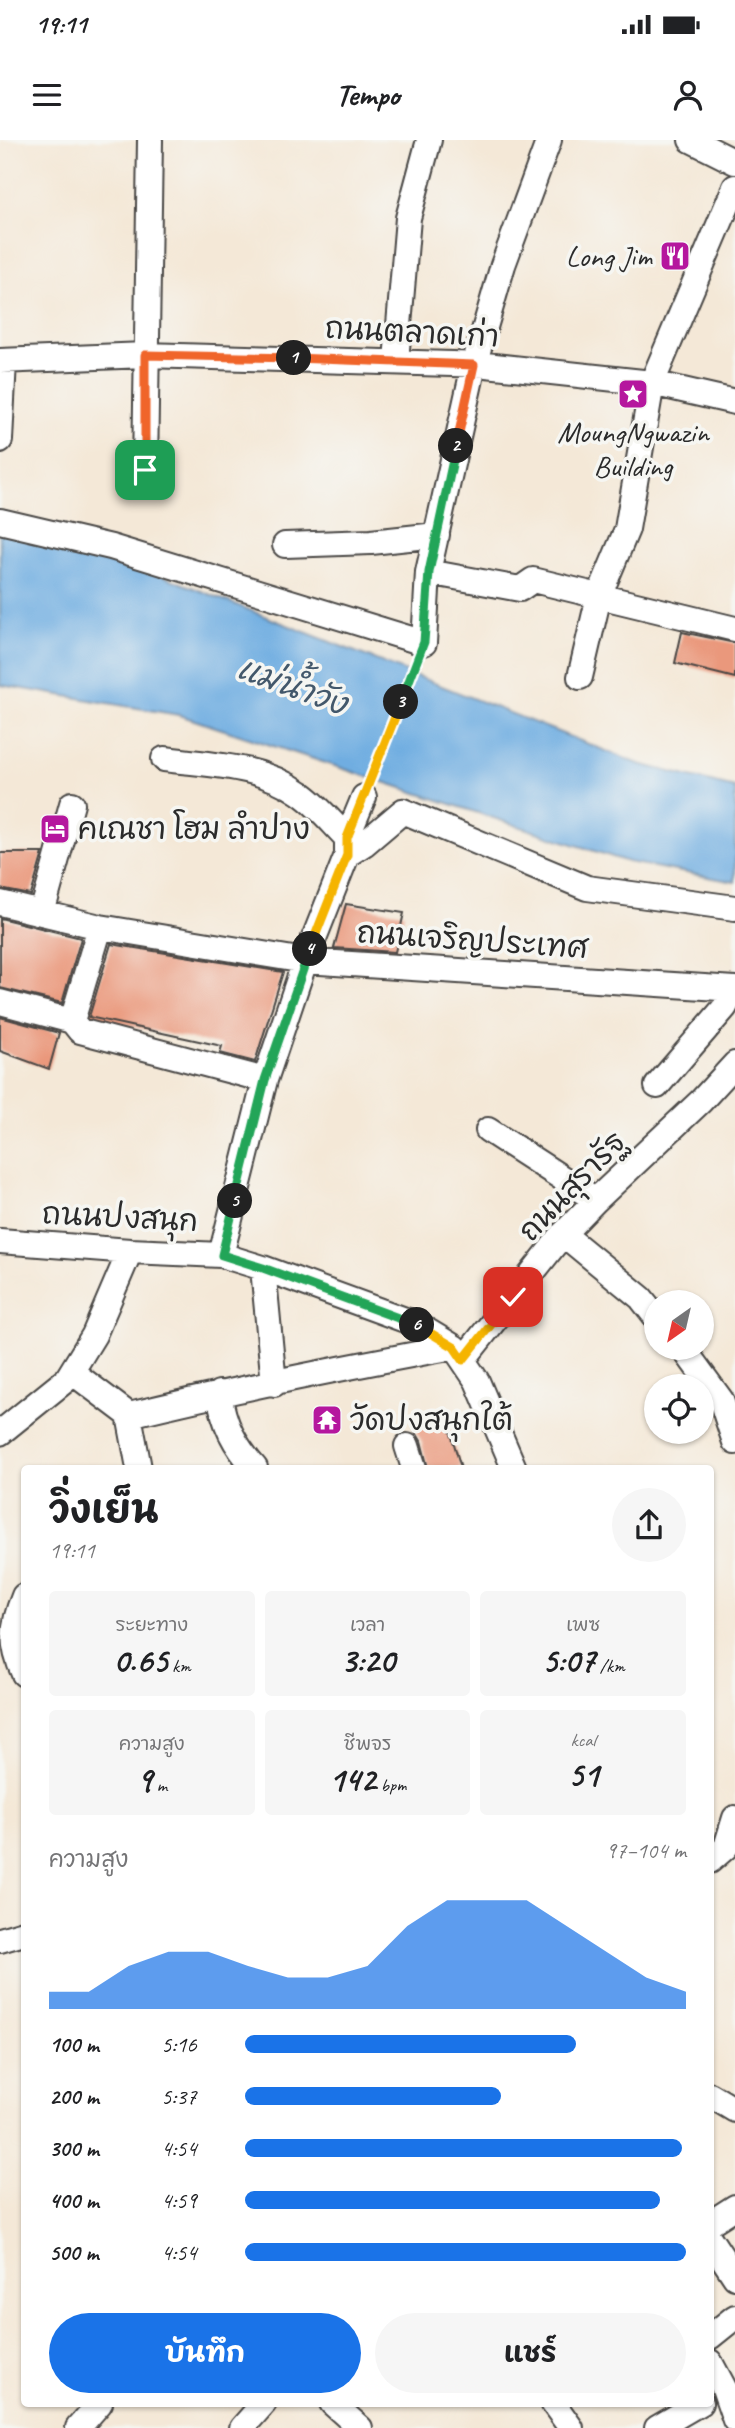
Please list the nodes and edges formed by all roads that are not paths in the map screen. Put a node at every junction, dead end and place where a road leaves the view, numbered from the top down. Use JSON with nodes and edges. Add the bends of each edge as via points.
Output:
{"nodes":[{"id":1,"x":150,"y":140,"type":"edge"},
{"id":2,"x":429,"y":140,"type":"edge"},
{"id":3,"x":549,"y":140,"type":"edge"},
{"id":4,"x":691,"y":140,"type":"edge"},
{"id":5,"x":735,"y":162,"type":"edge"},
{"id":6,"x":735,"y":187,"type":"edge"},
{"id":7,"x":145,"y":355,"type":"junction"},
{"id":8,"x":2,"y":361,"type":"edge"},
{"id":9,"x":396,"y":361,"type":"junction"},
{"id":10,"x":474,"y":365,"type":"junction"},
{"id":11,"x":652,"y":383,"type":"junction"},
{"id":12,"x":735,"y":402,"type":"edge"},
{"id":13,"x":0,"y":440,"type":"edge"},
{"id":14,"x":145,"y":470,"type":"dead end"},
{"id":15,"x":0,"y":521,"type":"edge"},
{"id":16,"x":437,"y":536,"type":"junction"},
{"id":17,"x":285,"y":545,"type":"dead end"},
{"id":18,"x":429,"y":572,"type":"junction"},
{"id":19,"x":598,"y":596,"type":"junction"},
{"id":20,"x":735,"y":629,"type":"edge"},
{"id":21,"x":580,"y":677,"type":"dead end"},
{"id":22,"x":164,"y":759,"type":"dead end"},
{"id":23,"x":364,"y":797,"type":"road end"},
{"id":24,"x":72,"y":804,"type":"dead end"},
{"id":25,"x":347,"y":847,"type":"junction"},
{"id":26,"x":0,"y":904,"type":"edge"},
{"id":27,"x":735,"y":908,"type":"edge"},
{"id":28,"x":42,"y":913,"type":"junction"},
{"id":29,"x":100,"y":927,"type":"junction"},
{"id":30,"x":305,"y":961,"type":"junction"},
{"id":31,"x":734,"y":989,"type":"edge"},
{"id":32,"x":0,"y":1002,"type":"edge"},
{"id":33,"x":72,"y":1021,"type":"junction"},
{"id":34,"x":734,"y":1066,"type":"edge"},
{"id":35,"x":265,"y":1080,"type":"junction"},
{"id":36,"x":657,"y":1086,"type":"dead end"},
{"id":37,"x":488,"y":1130,"type":"dead end"},
{"id":38,"x":596,"y":1200,"type":"junction"},
{"id":39,"x":563,"y":1234,"type":"junction"},
{"id":40,"x":0,"y":1241,"type":"edge"},
{"id":41,"x":130,"y":1251,"type":"junction"},
{"id":42,"x":222,"y":1255,"type":"junction"},
{"id":43,"x":263,"y":1268,"type":"junction"},
{"id":44,"x":644,"y":1302,"type":"edge"},
{"id":45,"x":458,"y":1353,"type":"junction"},
{"id":46,"x":692,"y":1360,"type":"edge"},
{"id":47,"x":72,"y":1372,"type":"junction"},
{"id":48,"x":274,"y":1384,"type":"junction"},
{"id":49,"x":219,"y":1393,"type":"junction"},
{"id":50,"x":129,"y":1415,"type":"junction"},
{"id":51,"x":0,"y":1433,"type":"edge"},
{"id":52,"x":735,"y":1442,"type":"edge"},
{"id":53,"x":138,"y":1465,"type":"edge"},
{"id":54,"x":252,"y":1465,"type":"edge"},
{"id":55,"x":513,"y":1465,"type":"edge"},
{"id":56,"x":21,"y":1604,"type":"edge"},
{"id":57,"x":21,"y":1667,"type":"edge"},
{"id":58,"x":735,"y":1818,"type":"edge"},
{"id":59,"x":714,"y":1834,"type":"edge"},
{"id":60,"x":724,"y":1856,"type":"edge"},
{"id":61,"x":21,"y":1934,"type":"edge"},
{"id":62,"x":0,"y":1940,"type":"edge"},
{"id":63,"x":714,"y":2097,"type":"edge"},
{"id":64,"x":735,"y":2110,"type":"edge"},
{"id":65,"x":735,"y":2207,"type":"edge"},
{"id":66,"x":714,"y":2220,"type":"edge"},
{"id":67,"x":714,"y":2245,"type":"edge"},
{"id":68,"x":735,"y":2277,"type":"edge"},
{"id":69,"x":735,"y":2317,"type":"edge"},
{"id":70,"x":714,"y":2334,"type":"edge"},
{"id":71,"x":717,"y":2392,"type":"edge"},
{"id":72,"x":96,"y":2407,"type":"edge"},
{"id":73,"x":260,"y":2407,"type":"edge"},
{"id":74,"x":336,"y":2407,"type":"edge"},
{"id":75,"x":556,"y":2407,"type":"edge"},
{"id":76,"x":693,"y":2407,"type":"edge"},
{"id":77,"x":735,"y":2420,"type":"edge"},
{"id":78,"x":78,"y":2428,"type":"edge"},
{"id":79,"x":242,"y":2428,"type":"edge"},
{"id":80,"x":360,"y":2428,"type":"edge"},
{"id":81,"x":571,"y":2428,"type":"edge"},
{"id":82,"x":657,"y":2428,"type":"edge"}],
"edges":[{"from":1,"to":7,"type":"street"},
{"from":2,"to":9,"type":"street","via":[[408,218]]},
{"from":3,"to":10,"type":"street","via":[[503,265]]},
{"from":4,"to":5,"type":"street"},
{"from":6,"to":11,"type":"street"},
{"from":7,"to":8,"type":"street","name":"ถนนตลาดเก่า"},
{"from":7,"to":9,"type":"street","name":"ถนนตลาดเก่า"},
{"from":7,"to":14,"type":"street"},
{"from":8,"to":13,"type":"street"},
{"from":9,"to":10,"type":"street","name":"ถนนตลาดเก่า"},
{"from":10,"to":11,"type":"street","name":"ถนนตลาดเก่า"},
{"from":10,"to":16,"type":"street"},
{"from":11,"to":12,"type":"street","name":"ถนนตลาดเก่า"},
{"from":11,"to":19,"type":"street","via":[[627,529]]},
{"from":15,"to":18,"type":"street","via":[[111,547],[424,642]]},
{"from":16,"to":17,"type":"street"},
{"from":16,"to":18,"type":"street"},
{"from":18,"to":19,"type":"street","via":[[520,589],[533,580]]},
{"from":19,"to":20,"type":"street"},
{"from":19,"to":21,"type":"street"},
{"from":22,"to":25,"type":"street","via":[[253,771],[279,780],[301,793]]},
{"from":23,"to":25,"type":"street"},
{"from":24,"to":28,"type":"street"},
{"from":25,"to":27,"type":"street","via":[[364,844],[403,811],[587,888]]},
{"from":25,"to":30,"type":"street"},
{"from":26,"to":28,"type":"street","name":"ถนนเจริญประเทศ"},
{"from":28,"to":29,"type":"street","name":"ถนนเจริญประเทศ"},
{"from":29,"to":30,"type":"street","name":"ถนนเจริญประเทศ"},
{"from":29,"to":33,"type":"street"},
{"from":30,"to":31,"type":"street","name":"ถนนเจริญประเทศ"},
{"from":30,"to":35,"type":"street"},
{"from":31,"to":36,"type":"street","via":[[725,1007]]},
{"from":32,"to":33,"type":"street"},
{"from":33,"to":35,"type":"street","via":[[80,1031]]},
{"from":34,"to":38,"type":"street","name":"ถนนสุรารัฐ"},
{"from":35,"to":42,"type":"street"},
{"from":37,"to":38,"type":"street"},
{"from":38,"to":39,"type":"street","name":"ถนนสุรารัฐ"},
{"from":39,"to":44,"type":"street"},
{"from":39,"to":45,"type":"street","name":"ถนนสุรารัฐ"},
{"from":40,"to":41,"type":"street","name":"ถนนปงสนุก"},
{"from":41,"to":42,"type":"street","name":"ถนนปงสนุก"},
{"from":41,"to":47,"type":"street","via":[[94,1335]]},
{"from":42,"to":43,"type":"street","name":"ถนนปงสนุก"},
{"from":43,"to":45,"type":"street","name":"ถนนปงสนุก","via":[[416,1324]]},
{"from":43,"to":48,"type":"street"},
{"from":45,"to":48,"type":"street","via":[[335,1378]]},
{"from":45,"to":55,"type":"street","via":[[477,1381]]},
{"from":46,"to":52,"type":"street","via":[[721,1400]]},
{"from":47,"to":50,"type":"street"},
{"from":47,"to":51,"type":"street"},
{"from":48,"to":49,"type":"street"},
{"from":49,"to":50,"type":"street"},
{"from":49,"to":54,"type":"street","via":[[223,1419]]},
{"from":50,"to":53,"type":"street"},
{"from":56,"to":57,"type":"street","via":[[14,1621],[14,1640]]},
{"from":58,"to":60,"type":"street"},
{"from":59,"to":60,"type":"street"},
{"from":61,"to":62,"type":"street"},
{"from":63,"to":64,"type":"street"},
{"from":65,"to":66,"type":"street"},
{"from":67,"to":68,"type":"street"},
{"from":69,"to":70,"type":"street"},
{"from":71,"to":77,"type":"street"},
{"from":72,"to":78,"type":"street"},
{"from":73,"to":79,"type":"street"},
{"from":74,"to":80,"type":"street"},
{"from":75,"to":81,"type":"street"},
{"from":76,"to":82,"type":"street"}]}
